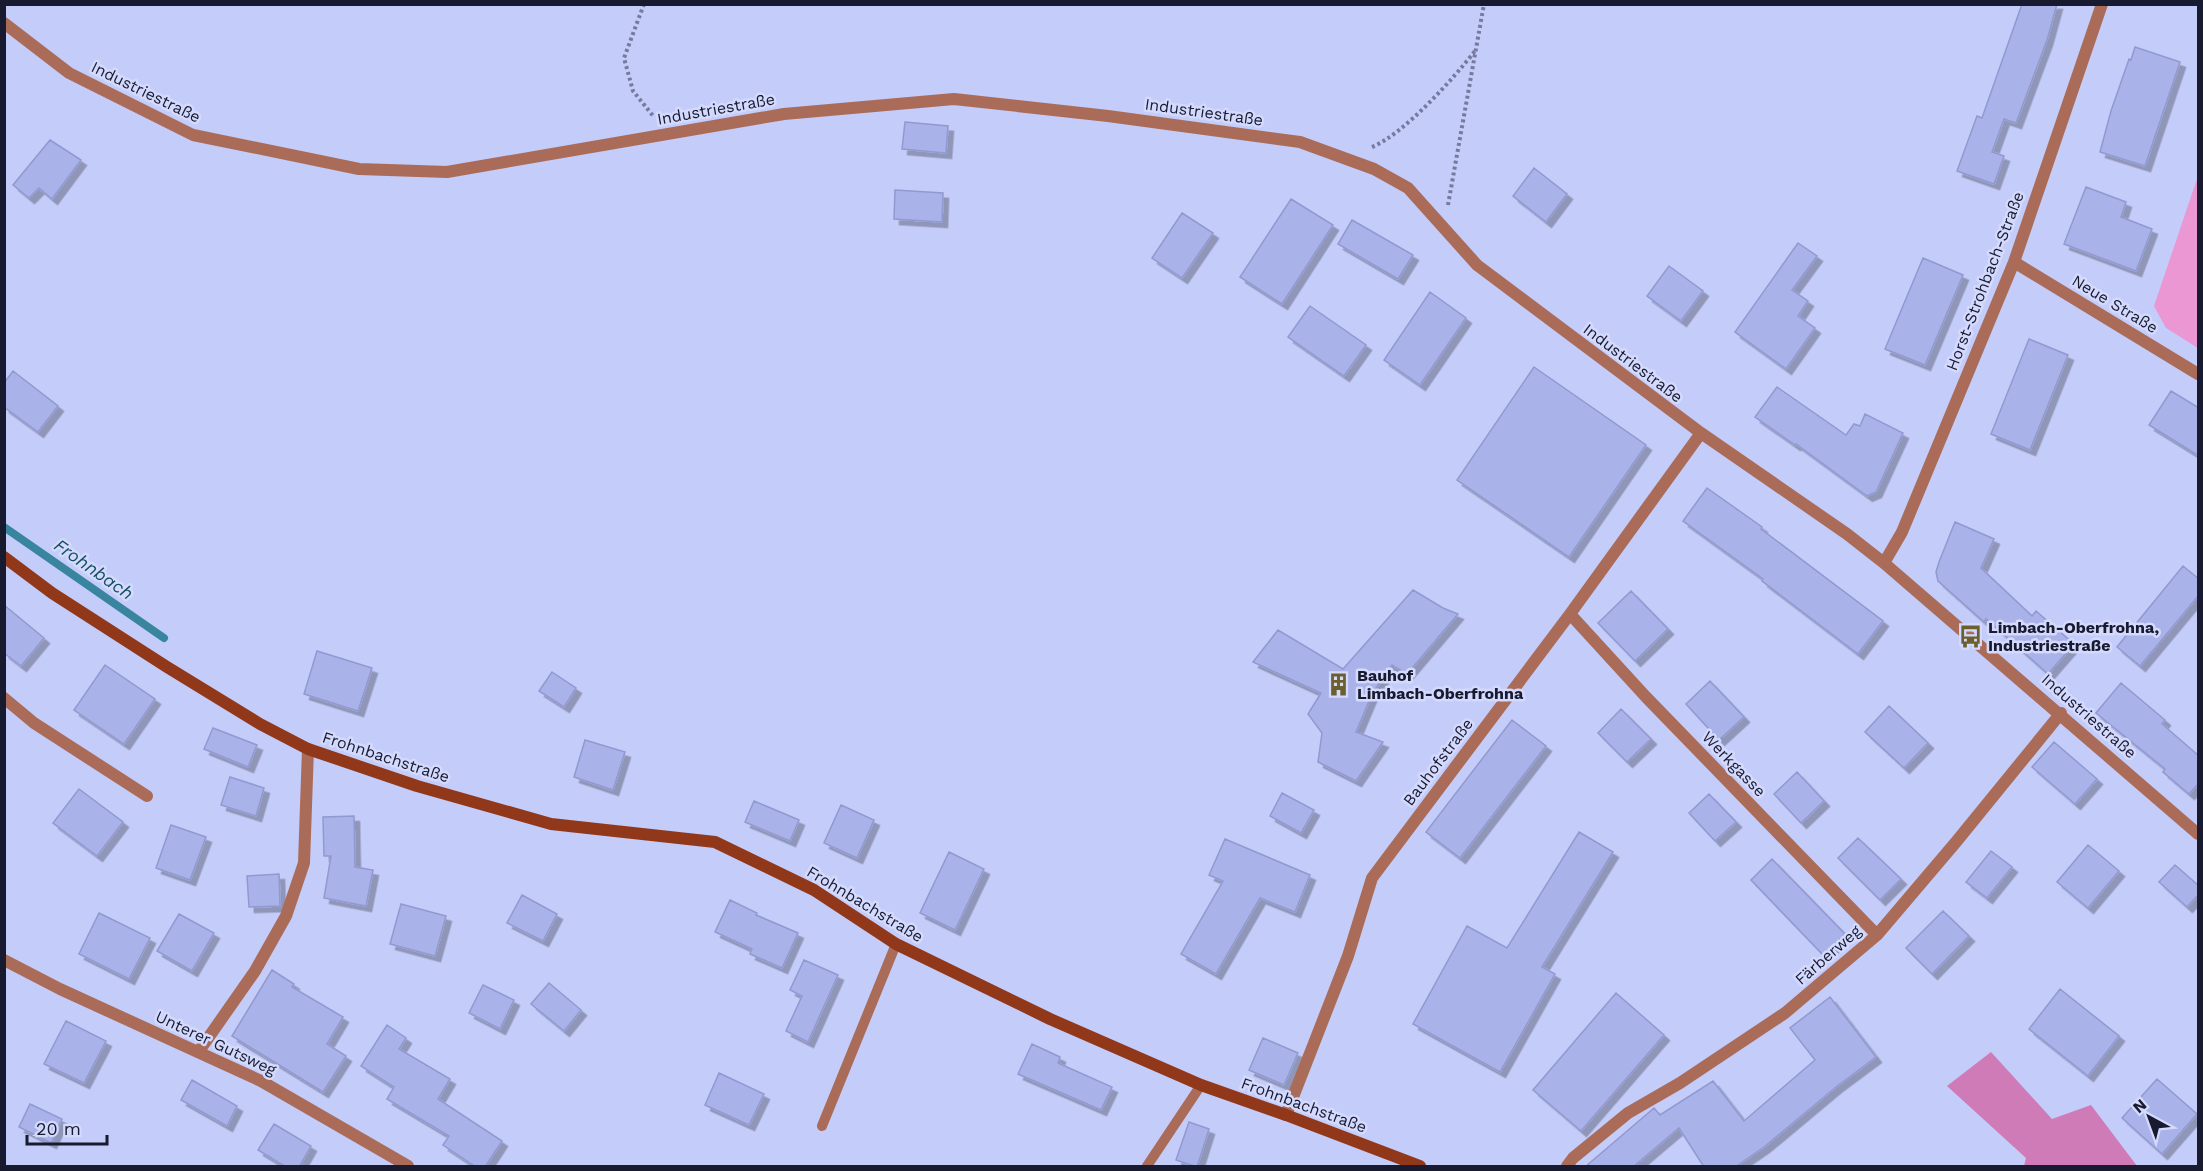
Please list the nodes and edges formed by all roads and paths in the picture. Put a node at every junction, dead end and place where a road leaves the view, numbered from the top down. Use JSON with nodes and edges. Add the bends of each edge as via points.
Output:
{"nodes":[{"id":1,"x":644,"y":4,"type":"edge"},
{"id":2,"x":1484,"y":4,"type":"edge"},
{"id":3,"x":2102,"y":4,"type":"edge"},
{"id":4,"x":4,"y":23,"type":"edge"},
{"id":5,"x":1476,"y":50,"type":"junction"},
{"id":6,"x":668,"y":134,"type":"junction"},
{"id":7,"x":1342,"y":157,"type":"junction"},
{"id":8,"x":1444,"y":229,"type":"junction"},
{"id":9,"x":2014,"y":262,"type":"junction"},
{"id":10,"x":2199,"y":374,"type":"edge"},
{"id":11,"x":1701,"y":433,"type":"junction"},
{"id":12,"x":4,"y":557,"type":"edge"},
{"id":13,"x":1884,"y":563,"type":"junction"},
{"id":14,"x":1570,"y":614,"type":"junction"},
{"id":15,"x":4,"y":698,"type":"edge"},
{"id":16,"x":2061,"y":713,"type":"junction"},
{"id":17,"x":308,"y":749,"type":"junction"},
{"id":18,"x":147,"y":796,"type":"dead end"},
{"id":19,"x":2199,"y":834,"type":"edge"},
{"id":20,"x":1876,"y":935,"type":"junction"},
{"id":21,"x":896,"y":944,"type":"junction"},
{"id":22,"x":4,"y":960,"type":"edge"},
{"id":23,"x":199,"y":1051,"type":"junction"},
{"id":24,"x":1201,"y":1085,"type":"junction"},
{"id":25,"x":1286,"y":1115,"type":"junction"},
{"id":26,"x":822,"y":1126,"type":"dead end"},
{"id":27,"x":408,"y":1167,"type":"edge"},
{"id":28,"x":1147,"y":1167,"type":"edge"},
{"id":29,"x":1420,"y":1167,"type":"edge"},
{"id":30,"x":1567,"y":1167,"type":"edge"}],
"edges":[{"from":1,"to":6,"type":"path","via":[[624,58],[633,91]]},
{"from":2,"to":5,"type":"path"},
{"from":3,"to":9,"type":"street","name":"Horst-Strohbach-Straße"},
{"from":4,"to":6,"type":"street","name":"Industriestraße","via":[[69,73],[193,135],[359,169],[447,172]]},
{"from":5,"to":7,"type":"path","via":[[1436,95],[1381,143]]},
{"from":5,"to":8,"type":"path"},
{"from":6,"to":7,"type":"street","name":"Industriestraße","via":[[784,114],[954,99],[1300,142]]},
{"from":7,"to":8,"type":"street","name":"Industriestraße","via":[[1408,188]]},
{"from":8,"to":11,"type":"street","name":"Industriestraße","via":[[1477,264]]},
{"from":9,"to":10,"type":"street","name":"Neue Straße"},
{"from":9,"to":13,"type":"street","name":"Horst-Strohbach-Straße","via":[[1902,532]]},
{"from":11,"to":13,"type":"street","name":"Industriestraße"},
{"from":11,"to":14,"type":"street","name":"Bauhofstraße"},
{"from":12,"to":17,"type":"street","name":"Frohnbachstraße","via":[[167,667]]},
{"from":13,"to":16,"type":"street","name":"Industriestraße"},
{"from":14,"to":20,"type":"street","name":"Werkgasse"},
{"from":14,"to":25,"type":"street","name":"Bauhofstraße","via":[[1372,878],[1348,956]]},
{"from":15,"to":18,"type":"street","via":[[34,723]]},
{"from":16,"to":19,"type":"street","name":"Industriestraße"},
{"from":16,"to":20,"type":"street","name":"Färberweg"},
{"from":17,"to":21,"type":"street","name":"Frohnbachstraße","via":[[417,786],[551,824],[715,842],[814,890]]},
{"from":17,"to":23,"type":"street","name":"Frohnbachstraße","via":[[304,863],[286,916],[255,971]]},
{"from":20,"to":30,"type":"street","name":"Färberweg","via":[[1785,1013],[1628,1113]]},
{"from":21,"to":24,"type":"street","name":"Frohnbachstraße","via":[[1050,1019]]},
{"from":21,"to":26,"type":"lane"},
{"from":22,"to":23,"type":"street","name":"Unterer Gutsweg"},
{"from":23,"to":27,"type":"street","name":"Unterer Gutsweg","via":[[261,1081]]},
{"from":24,"to":25,"type":"street","name":"Frohnbachstraße"},
{"from":24,"to":28,"type":"lane"},
{"from":25,"to":29,"type":"street","name":"Frohnbachstraße"}]}
